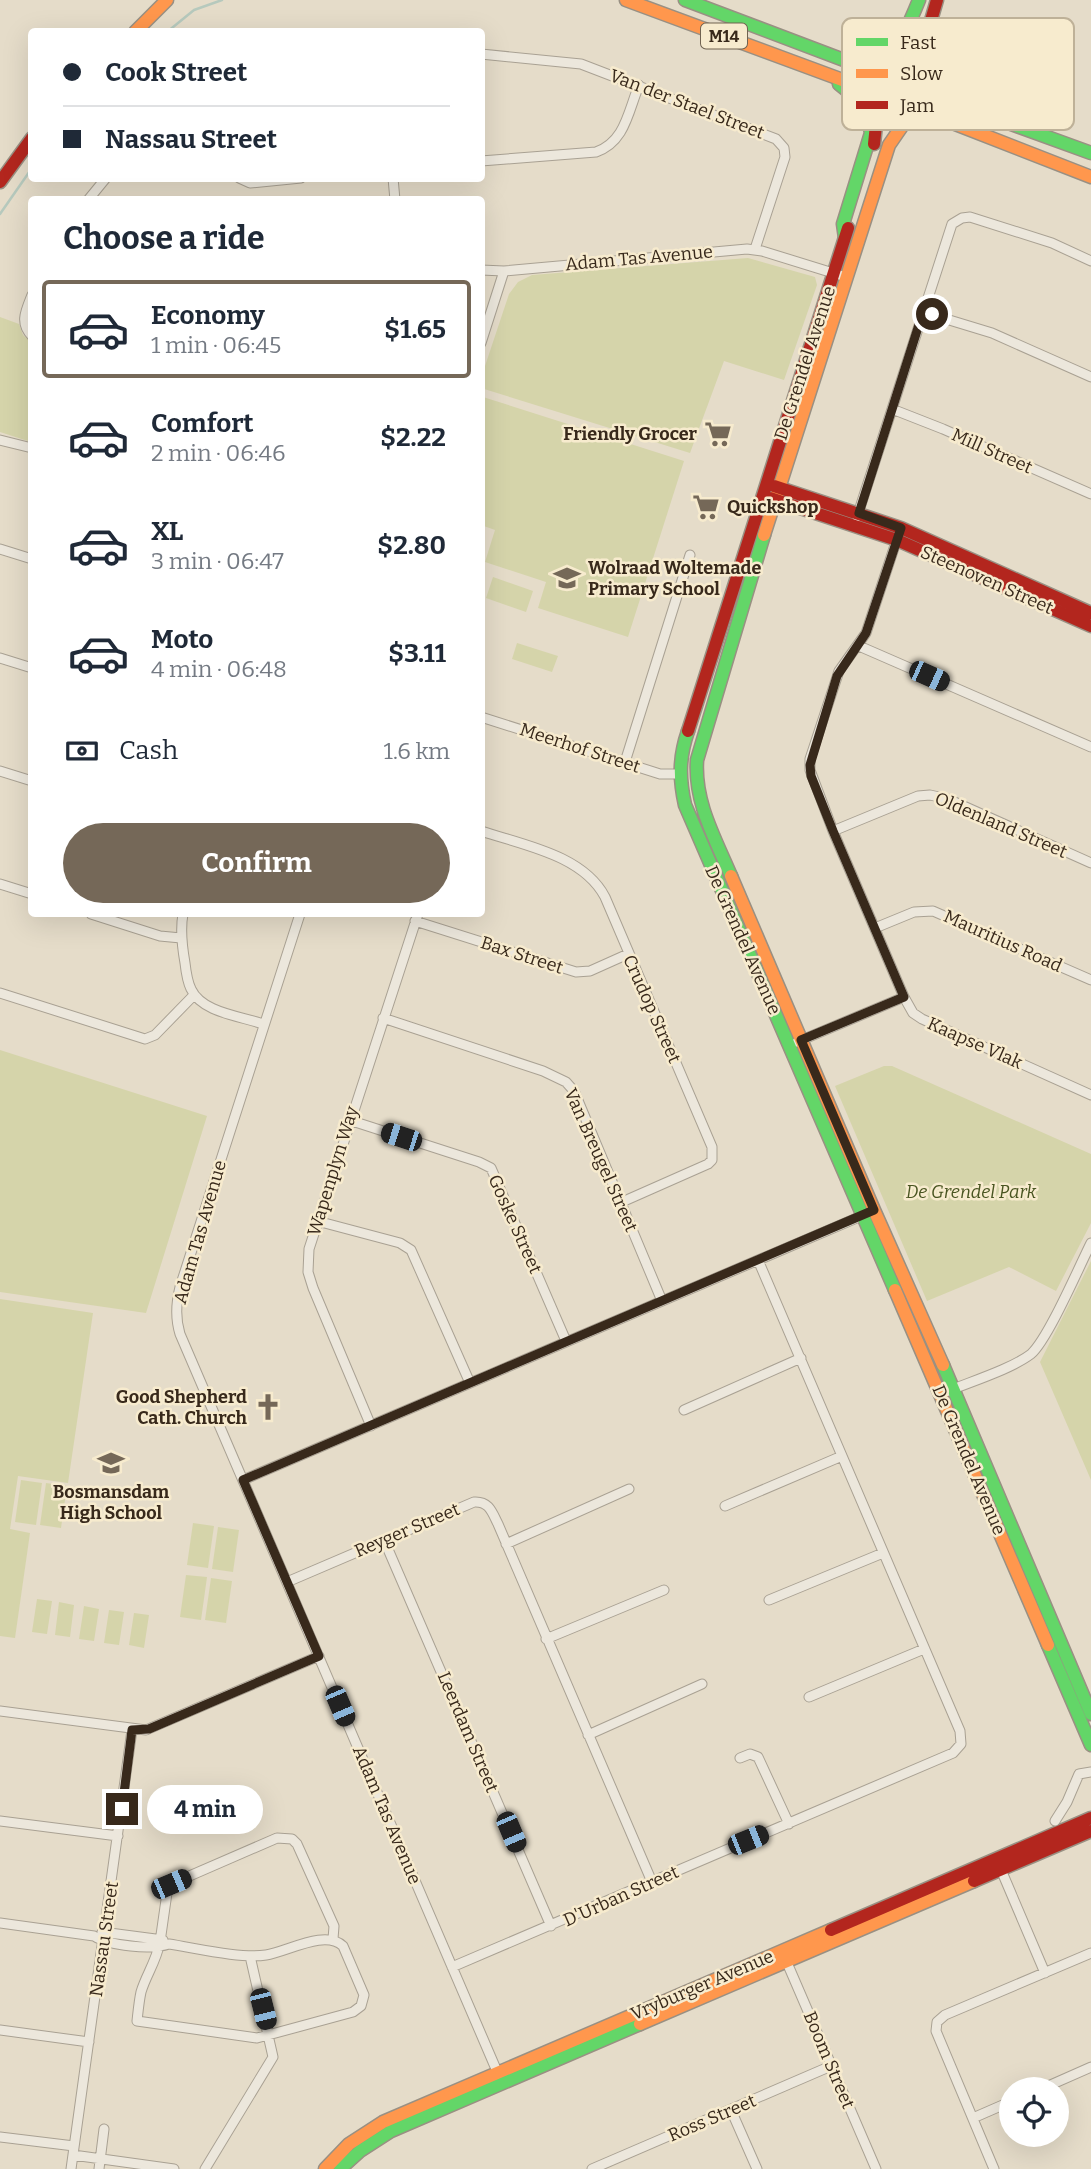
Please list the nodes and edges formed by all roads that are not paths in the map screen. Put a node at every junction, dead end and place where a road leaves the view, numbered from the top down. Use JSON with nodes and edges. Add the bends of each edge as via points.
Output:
{"nodes":[{"id":1,"x":167,"y":0,"type":"edge"},
{"id":2,"x":626,"y":0,"type":"edge"},
{"id":3,"x":685,"y":0,"type":"edge"},
{"id":4,"x":920,"y":0,"type":"edge"},
{"id":5,"x":937,"y":0,"type":"edge"},
{"id":6,"x":912,"y":18,"type":"edge"},
{"id":7,"x":915,"y":18,"type":"edge"},
{"id":8,"x":932,"y":18,"type":"edge"},
{"id":9,"x":139,"y":28,"type":"edge"},
{"id":10,"x":485,"y":54,"type":"edge"},
{"id":11,"x":833,"y":54,"type":"junction"},
{"id":12,"x":842,"y":55,"type":"edge"},
{"id":13,"x":842,"y":58,"type":"edge"},
{"id":14,"x":822,"y":72,"type":"junction"},
{"id":15,"x":842,"y":80,"type":"edge"},
{"id":16,"x":639,"y":85,"type":"junction"},
{"id":17,"x":842,"y":87,"type":"edge"},
{"id":18,"x":870,"y":130,"type":"edge"},
{"id":19,"x":877,"y":130,"type":"edge"},
{"id":20,"x":900,"y":130,"type":"edge"},
{"id":21,"x":971,"y":130,"type":"edge"},
{"id":22,"x":1028,"y":130,"type":"edge"},
{"id":23,"x":28,"y":144,"type":"edge"},
{"id":24,"x":1091,"y":153,"type":"edge"},
{"id":25,"x":485,"y":161,"type":"edge"},
{"id":26,"x":1091,"y":177,"type":"edge"},
{"id":27,"x":0,"y":182,"type":"edge"},
{"id":28,"x":103,"y":182,"type":"edge"},
{"id":29,"x":91,"y":196,"type":"edge"},
{"id":30,"x":845,"y":238,"type":"junction"},
{"id":31,"x":755,"y":249,"type":"junction"},
{"id":32,"x":1091,"y":261,"type":"edge"},
{"id":33,"x":485,"y":270,"type":"edge"},
{"id":34,"x":504,"y":271,"type":"junction"},
{"id":35,"x":840,"y":275,"type":"junction"},
{"id":36,"x":28,"y":307,"type":"edge"},
{"id":37,"x":923,"y":312,"type":"junction"},
{"id":38,"x":485,"y":330,"type":"edge"},
{"id":39,"x":28,"y":332,"type":"edge"},
{"id":40,"x":1091,"y":377,"type":"edge"},
{"id":41,"x":892,"y":409,"type":"junction"},
{"id":42,"x":0,"y":440,"type":"edge"},
{"id":43,"x":28,"y":447,"type":"edge"},
{"id":44,"x":771,"y":492,"type":"junction"},
{"id":45,"x":1091,"y":495,"type":"edge"},
{"id":46,"x":857,"y":519,"type":"junction"},
{"id":47,"x":899,"y":534,"type":"junction"},
{"id":48,"x":0,"y":548,"type":"edge"},
{"id":49,"x":691,"y":555,"type":"dead end"},
{"id":50,"x":28,"y":558,"type":"edge"},
{"id":51,"x":1091,"y":613,"type":"edge"},
{"id":52,"x":1091,"y":626,"type":"edge"},
{"id":53,"x":859,"y":646,"type":"junction"},
{"id":54,"x":0,"y":658,"type":"edge"},
{"id":55,"x":28,"y":667,"type":"edge"},
{"id":56,"x":485,"y":718,"type":"edge"},
{"id":57,"x":1091,"y":747,"type":"edge"},
{"id":58,"x":697,"y":757,"type":"junction"},
{"id":59,"x":625,"y":762,"type":"junction"},
{"id":60,"x":0,"y":771,"type":"edge"},
{"id":61,"x":679,"y":774,"type":"junction"},
{"id":62,"x":28,"y":780,"type":"edge"},
{"id":63,"x":698,"y":796,"type":"junction"},
{"id":64,"x":833,"y":831,"type":"junction"},
{"id":65,"x":485,"y":832,"type":"edge"},
{"id":66,"x":1091,"y":863,"type":"edge"},
{"id":67,"x":0,"y":884,"type":"edge"},
{"id":68,"x":28,"y":893,"type":"edge"},
{"id":69,"x":100,"y":917,"type":"edge"},
{"id":70,"x":183,"y":917,"type":"edge"},
{"id":71,"x":299,"y":917,"type":"edge"},
{"id":72,"x":416,"y":917,"type":"edge"},
{"id":73,"x":875,"y":928,"type":"junction"},
{"id":74,"x":181,"y":939,"type":"junction"},
{"id":75,"x":628,"y":954,"type":"junction"},
{"id":76,"x":1091,"y":980,"type":"edge"},
{"id":77,"x":0,"y":993,"type":"edge"},
{"id":78,"x":194,"y":995,"type":"junction"},
{"id":79,"x":904,"y":997,"type":"junction"},
{"id":80,"x":383,"y":1018,"type":"junction"},
{"id":81,"x":263,"y":1024,"type":"junction"},
{"id":82,"x":796,"y":1043,"type":"junction"},
{"id":83,"x":1091,"y":1095,"type":"edge"},
{"id":84,"x":349,"y":1120,"type":"junction"},
{"id":85,"x":622,"y":1202,"type":"junction"},
{"id":86,"x":869,"y":1213,"type":"junction"},
{"id":87,"x":317,"y":1221,"type":"junction"},
{"id":88,"x":1091,"y":1243,"type":"edge"},
{"id":89,"x":758,"y":1260,"type":"junction"},
{"id":90,"x":662,"y":1301,"type":"junction"},
{"id":91,"x":566,"y":1341,"type":"junction"},
{"id":92,"x":801,"y":1359,"type":"junction"},
{"id":93,"x":470,"y":1383,"type":"junction"},
{"id":94,"x":954,"y":1388,"type":"junction"},
{"id":95,"x":941,"y":1394,"type":"junction"},
{"id":96,"x":684,"y":1410,"type":"dead end"},
{"id":97,"x":372,"y":1426,"type":"junction"},
{"id":98,"x":842,"y":1456,"type":"junction"},
{"id":99,"x":243,"y":1480,"type":"junction"},
{"id":100,"x":629,"y":1489,"type":"dead end"},
{"id":101,"x":725,"y":1506,"type":"dead end"},
{"id":102,"x":384,"y":1540,"type":"junction"},
{"id":103,"x":506,"y":1544,"type":"junction"},
{"id":104,"x":883,"y":1553,"type":"junction"},
{"id":105,"x":287,"y":1581,"type":"junction"},
{"id":106,"x":664,"y":1590,"type":"dead end"},
{"id":107,"x":769,"y":1600,"type":"dead end"},
{"id":108,"x":546,"y":1639,"type":"junction"},
{"id":109,"x":924,"y":1649,"type":"junction"},
{"id":110,"x":319,"y":1656,"type":"junction"},
{"id":111,"x":702,"y":1684,"type":"dead end"},
{"id":112,"x":809,"y":1697,"type":"dead end"},
{"id":113,"x":0,"y":1711,"type":"edge"},
{"id":114,"x":1091,"y":1714,"type":"edge"},
{"id":115,"x":132,"y":1730,"type":"junction"},
{"id":116,"x":588,"y":1735,"type":"junction"},
{"id":117,"x":1091,"y":1745,"type":"edge"},
{"id":118,"x":740,"y":1758,"type":"dead end"},
{"id":119,"x":1091,"y":1772,"type":"edge"},
{"id":120,"x":1091,"y":1818,"type":"edge"},
{"id":121,"x":0,"y":1821,"type":"edge"},
{"id":122,"x":1055,"y":1821,"type":"dead end"},
{"id":123,"x":789,"y":1824,"type":"junction"},
{"id":124,"x":1091,"y":1831,"type":"edge"},
{"id":125,"x":118,"y":1836,"type":"junction"},
{"id":126,"x":998,"y":1864,"type":"junction"},
{"id":127,"x":652,"y":1882,"type":"junction"},
{"id":128,"x":0,"y":1923,"type":"edge"},
{"id":129,"x":551,"y":1926,"type":"junction"},
{"id":130,"x":105,"y":1931,"type":"junction"},
{"id":131,"x":94,"y":1936,"type":"junction"},
{"id":132,"x":333,"y":1940,"type":"junction"},
{"id":133,"x":103,"y":1942,"type":"junction"},
{"id":134,"x":160,"y":1942,"type":"junction"},
{"id":135,"x":1091,"y":1953,"type":"edge"},
{"id":136,"x":250,"y":1956,"type":"junction"},
{"id":137,"x":784,"y":1956,"type":"junction"},
{"id":138,"x":452,"y":1967,"type":"junction"},
{"id":139,"x":1045,"y":1973,"type":"junction"},
{"id":140,"x":0,"y":2030,"type":"edge"},
{"id":141,"x":269,"y":2036,"type":"junction"},
{"id":142,"x":89,"y":2042,"type":"junction"},
{"id":143,"x":831,"y":2066,"type":"junction"},
{"id":144,"x":1091,"y":2067,"type":"edge"},
{"id":145,"x":1068,"y":2077,"type":"edge"},
{"id":146,"x":500,"y":2078,"type":"junction"},
{"id":147,"x":999,"y":2107,"type":"edge"},
{"id":148,"x":731,"y":2110,"type":"junction"},
{"id":149,"x":972,"y":2118,"type":"junction"},
{"id":150,"x":104,"y":2129,"type":"dead end"},
{"id":151,"x":0,"y":2137,"type":"edge"},
{"id":152,"x":74,"y":2150,"type":"junction"},
{"id":153,"x":100,"y":2164,"type":"edge"},
{"id":154,"x":71,"y":2169,"type":"edge"},
{"id":155,"x":174,"y":2169,"type":"edge"},
{"id":156,"x":205,"y":2169,"type":"edge"},
{"id":157,"x":325,"y":2169,"type":"edge"},
{"id":158,"x":340,"y":2169,"type":"edge"},
{"id":159,"x":592,"y":2169,"type":"edge"},
{"id":160,"x":757,"y":2169,"type":"edge"},
{"id":161,"x":876,"y":2169,"type":"edge"},
{"id":162,"x":994,"y":2169,"type":"edge"}],
"edges":[{"from":1,"to":9,"type":"main road"},
{"from":2,"to":14,"type":"main road","number":"M14"},
{"from":3,"to":11,"type":"main road","number":"M14"},
{"from":4,"to":6,"type":"main road"},
{"from":4,"to":7,"type":"main road"},
{"from":5,"to":8,"type":"main road"},
{"from":10,"to":16,"type":"street","name":"Van der Stael Street","via":[[581,64]]},
{"from":11,"to":12,"type":"main road"},
{"from":11,"to":13,"type":"main road","number":"M14"},
{"from":14,"to":15,"type":"main road","number":"M14"},
{"from":14,"to":17,"type":"main road"},
{"from":16,"to":25,"type":"street","via":[[620,134],[609,148]]},
{"from":16,"to":31,"type":"street","name":"Van der Stael Street","via":[[781,143],[784,162]]},
{"from":18,"to":30,"type":"main road","via":[[843,224]]},
{"from":19,"to":30,"type":"main road","name":"De Grendel Avenue"},
{"from":20,"to":35,"type":"main road","name":"De Grendel Avenue","via":[[889,145]]},
{"from":21,"to":26,"type":"main road","number":"M14"},
{"from":22,"to":24,"type":"main road","number":"M14"},
{"from":23,"to":27,"type":"main road"},
{"from":28,"to":29,"type":"street"},
{"from":30,"to":35,"type":"main road","name":"De Grendel Avenue"},
{"from":31,"to":34,"type":"street","name":"Adam Tas Avenue"},
{"from":31,"to":35,"type":"street","name":"Adam Tas Avenue"},
{"from":32,"to":37,"type":"street","via":[[1025,234],[962,218],[950,228]]},
{"from":33,"to":34,"type":"street","name":"Adam Tas Avenue"},
{"from":34,"to":38,"type":"street"},
{"from":35,"to":44,"type":"main road","name":"De Grendel Avenue"},
{"from":36,"to":39,"type":"street","via":[[23,321]]},
{"from":37,"to":40,"type":"street","via":[[992,333]]},
{"from":37,"to":41,"type":"street"},
{"from":41,"to":45,"type":"street","name":"Mill Street"},
{"from":41,"to":46,"type":"street"},
{"from":42,"to":43,"type":"street"},
{"from":44,"to":46,"type":"main road","name":"Steenoven Street"},
{"from":44,"to":58,"type":"main road","name":"De Grendel Avenue"},
{"from":44,"to":61,"type":"main road","name":"De Grendel Avenue","via":[[685,740]]},
{"from":46,"to":47,"type":"main road","name":"Steenoven Street"},
{"from":47,"to":51,"type":"main road","name":"Steenoven Street"},
{"from":47,"to":52,"type":"main road","name":"Steenoven Street"},
{"from":47,"to":53,"type":"street","name":"Kaapse Vlak"},
{"from":48,"to":50,"type":"street"},
{"from":49,"to":59,"type":"street"},
{"from":53,"to":57,"type":"street"},
{"from":53,"to":64,"type":"street","name":"Kaapse Vlak","via":[[839,671],[810,760],[811,776]]},
{"from":54,"to":55,"type":"street"},
{"from":56,"to":59,"type":"street","name":"Meerhof Street"},
{"from":58,"to":61,"type":"main road"},
{"from":58,"to":63,"type":"main road","name":"De Grendel Avenue"},
{"from":59,"to":61,"type":"street","name":"Meerhof Street","via":[[660,774]]},
{"from":60,"to":62,"type":"street"},
{"from":61,"to":63,"type":"main road","via":[[691,781]]},
{"from":61,"to":82,"type":"main road","name":"De Grendel Avenue","via":[[696,834]]},
{"from":63,"to":82,"type":"main road","name":"De Grendel Avenue"},
{"from":64,"to":66,"type":"street","name":"Oldenland Street","via":[[930,794]]},
{"from":64,"to":73,"type":"street","name":"Kaapse Vlak"},
{"from":65,"to":75,"type":"street","name":"Crudop Street","via":[[557,857],[597,885]]},
{"from":67,"to":68,"type":"street"},
{"from":69,"to":74,"type":"street"},
{"from":70,"to":74,"type":"street"},
{"from":71,"to":81,"type":"street","name":"Adam Tas Avenue"},
{"from":72,"to":75,"type":"street","name":"Bax Street","via":[[576,972],[590,971]]},
{"from":72,"to":80,"type":"street","name":"Wapenplyn Way"},
{"from":73,"to":76,"type":"street","name":"Mauritius Road","via":[[914,912],[933,911]]},
{"from":73,"to":79,"type":"street","name":"Kaapse Vlak"},
{"from":74,"to":78,"type":"street"},
{"from":75,"to":85,"type":"street","name":"Crudop Street","via":[[713,1151],[711,1163],[704,1167]]},
{"from":77,"to":78,"type":"street","via":[[145,1039],[155,1035]]},
{"from":78,"to":81,"type":"street","via":[[206,1005]]},
{"from":79,"to":82,"type":"street"},
{"from":79,"to":83,"type":"street","name":"Kaapse Vlak","via":[[922,1020]]},
{"from":80,"to":84,"type":"street","name":"Wapenplyn Way"},
{"from":80,"to":85,"type":"street","name":"Van Breugel Street","via":[[566,1082]]},
{"from":81,"to":99,"type":"street","name":"Adam Tas Avenue","via":[[176,1304],[180,1334]]},
{"from":82,"to":86,"type":"main road","name":"De Grendel Avenue"},
{"from":84,"to":87,"type":"street","name":"Wapenplyn Way"},
{"from":84,"to":91,"type":"street","name":"Goske Street","via":[[491,1168]]},
{"from":85,"to":90,"type":"street","name":"Van Breugel Street"},
{"from":86,"to":89,"type":"street"},
{"from":86,"to":94,"type":"main road","name":"De Grendel Avenue"},
{"from":86,"to":95,"type":"main road","name":"De Grendel Avenue"},
{"from":87,"to":93,"type":"street","via":[[411,1250]]},
{"from":87,"to":97,"type":"street","name":"Wapenplyn Way","via":[[308,1272]]},
{"from":88,"to":94,"type":"street","via":[[1033,1352]]},
{"from":89,"to":90,"type":"street"},
{"from":89,"to":92,"type":"street","name":"D'Urban Street"},
{"from":90,"to":91,"type":"street"},
{"from":91,"to":93,"type":"street"},
{"from":92,"to":96,"type":"street"},
{"from":92,"to":98,"type":"street","name":"D'Urban Street"},
{"from":93,"to":97,"type":"street"},
{"from":94,"to":95,"type":"street"},
{"from":94,"to":114,"type":"main road","name":"De Grendel Avenue"},
{"from":95,"to":117,"type":"main road","name":"De Grendel Avenue"},
{"from":97,"to":99,"type":"street"},
{"from":98,"to":101,"type":"street"},
{"from":98,"to":104,"type":"street","name":"D'Urban Street"},
{"from":99,"to":105,"type":"street","name":"Adam Tas Avenue"},
{"from":100,"to":103,"type":"street"},
{"from":102,"to":103,"type":"street","name":"Reyger Street","via":[[480,1501],[491,1510]]},
{"from":102,"to":105,"type":"street","name":"Reyger Street"},
{"from":102,"to":129,"type":"street","name":"Leerdam Street"},
{"from":103,"to":108,"type":"street","name":"Reyger Street"},
{"from":104,"to":107,"type":"street"},
{"from":104,"to":109,"type":"street","name":"D'Urban Street"},
{"from":105,"to":110,"type":"street","name":"Adam Tas Avenue"},
{"from":106,"to":108,"type":"street"},
{"from":108,"to":116,"type":"street","name":"Reyger Street"},
{"from":109,"to":112,"type":"street"},
{"from":109,"to":123,"type":"street","name":"D'Urban Street","via":[[960,1731],[959,1748]]},
{"from":110,"to":115,"type":"street","via":[[149,1729]]},
{"from":110,"to":138,"type":"street","name":"Adam Tas Avenue"},
{"from":111,"to":116,"type":"street"},
{"from":113,"to":115,"type":"street"},
{"from":115,"to":125,"type":"street","name":"Nassau Street"},
{"from":116,"to":127,"type":"street","name":"Reyger Street"},
{"from":118,"to":123,"type":"street","via":[[750,1754],[758,1758]]},
{"from":119,"to":122,"type":"street","via":[[1079,1774]]},
{"from":120,"to":126,"type":"main road","name":"Vryburger Avenue"},
{"from":121,"to":125,"type":"street"},
{"from":123,"to":127,"type":"street","name":"D'Urban Street"},
{"from":124,"to":126,"type":"main road","name":"Vryburger Avenue"},
{"from":125,"to":130,"type":"street","name":"Nassau Street"},
{"from":126,"to":137,"type":"main road","name":"Vryburger Avenue"},
{"from":126,"to":139,"type":"street"},
{"from":127,"to":129,"type":"street","name":"D'Urban Street"},
{"from":128,"to":131,"type":"street","name":"Nassau Street"},
{"from":129,"to":138,"type":"street","name":"D'Urban Street"},
{"from":130,"to":131,"type":"street"},
{"from":130,"to":133,"type":"street","name":"Nassau Street"},
{"from":130,"to":134,"type":"street"},
{"from":131,"to":133,"type":"street"},
{"from":132,"to":134,"type":"street","via":[[330,1916],[297,1844],[287,1837],[171,1884]]},
{"from":132,"to":136,"type":"street"},
{"from":132,"to":141,"type":"street","via":[[342,1946],[364,1995],[363,2003],[353,2012]]},
{"from":133,"to":134,"type":"street"},
{"from":133,"to":142,"type":"street","name":"Nassau Street"},
{"from":134,"to":136,"type":"street"},
{"from":134,"to":141,"type":"street","via":[[142,1990],[137,2021]]},
{"from":135,"to":139,"type":"street"},
{"from":136,"to":141,"type":"street"},
{"from":137,"to":143,"type":"street","name":"Boom Street"},
{"from":137,"to":146,"type":"main road","name":"Vryburger Avenue"},
{"from":138,"to":146,"type":"street","name":"Adam Tas Avenue"},
{"from":139,"to":149,"type":"street","via":[[937,2022],[936,2031]]},
{"from":140,"to":142,"type":"street"},
{"from":141,"to":156,"type":"street","via":[[271,2061]]},
{"from":142,"to":152,"type":"street","name":"Nassau Street"},
{"from":143,"to":148,"type":"street","name":"Ross Street"},
{"from":143,"to":161,"type":"street","name":"Boom Street"},
{"from":144,"to":145,"type":"street"},
{"from":146,"to":157,"type":"main road","name":"Vryburger Avenue","via":[[366,2131]]},
{"from":146,"to":158,"type":"main road","name":"Vryburger Avenue","via":[[391,2131]]},
{"from":147,"to":149,"type":"street"},
{"from":148,"to":159,"type":"street","name":"Ross Street"},
{"from":148,"to":160,"type":"street"},
{"from":149,"to":162,"type":"street"},
{"from":150,"to":153,"type":"street"},
{"from":151,"to":152,"type":"street"},
{"from":152,"to":153,"type":"street"},
{"from":152,"to":154,"type":"street","name":"Nassau Street"},
{"from":153,"to":155,"type":"street"}]}
